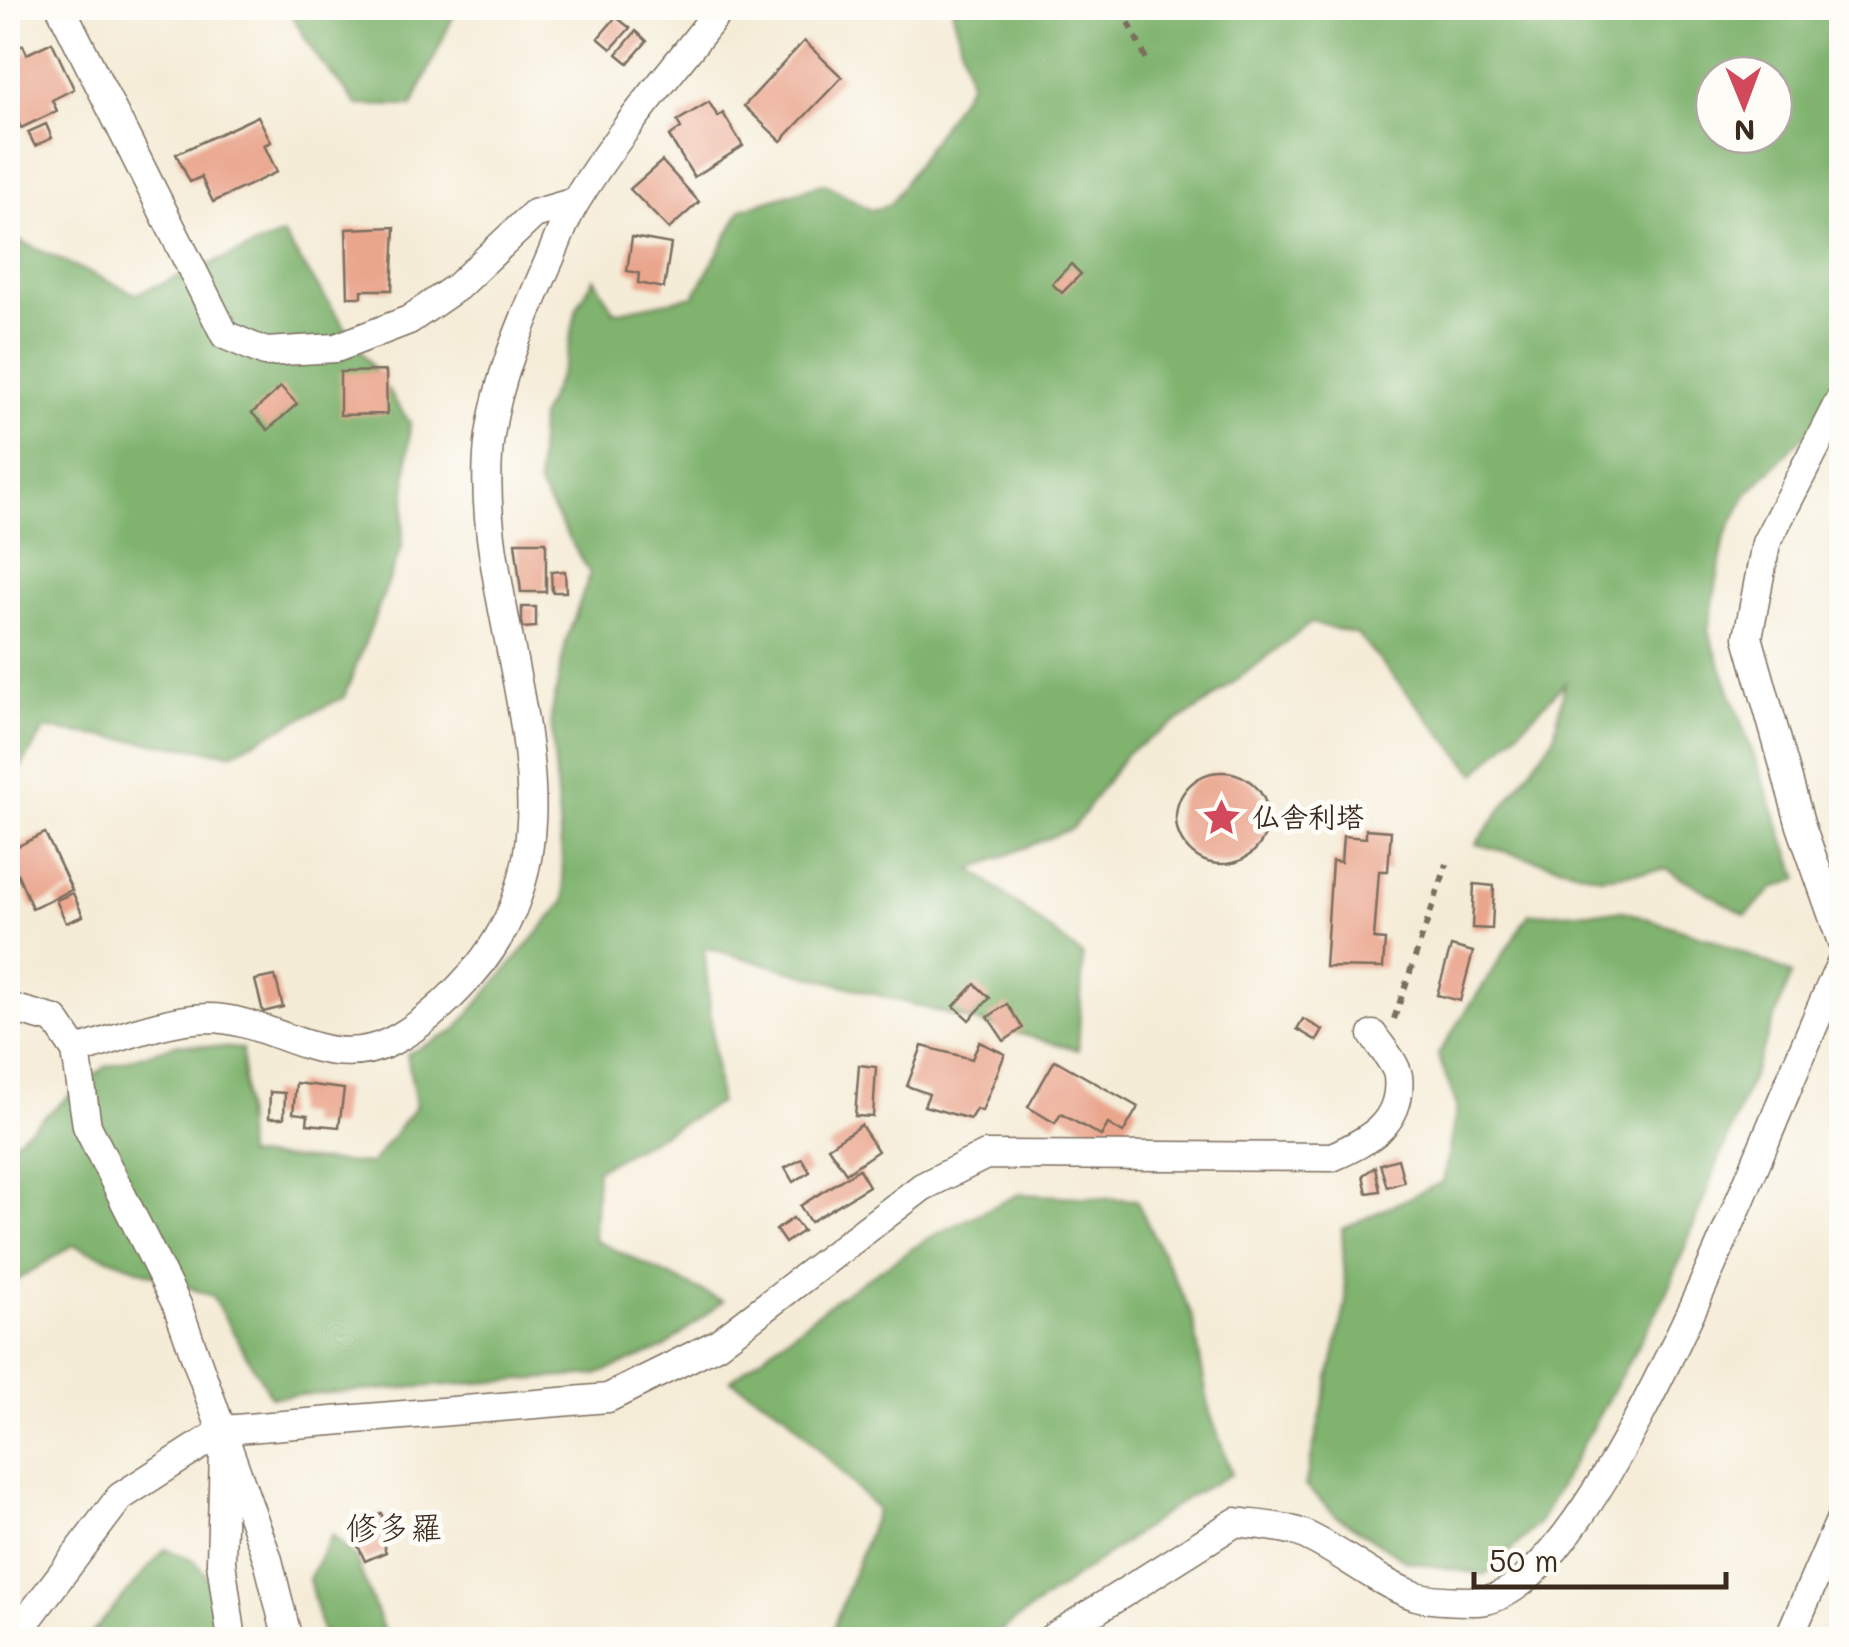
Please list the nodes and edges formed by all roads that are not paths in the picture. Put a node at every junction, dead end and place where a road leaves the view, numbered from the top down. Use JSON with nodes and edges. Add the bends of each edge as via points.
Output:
{"nodes":[{"id":1,"x":61,"y":8,"type":"edge"},
{"id":2,"x":720,"y":8,"type":"edge"},
{"id":3,"x":575,"y":202,"type":"junction"},
{"id":4,"x":1842,"y":396,"type":"edge"},
{"id":5,"x":1842,"y":942,"type":"edge"},
{"id":6,"x":1842,"y":962,"type":"edge"},
{"id":7,"x":8,"y":1007,"type":"edge"},
{"id":8,"x":1377,"y":1042,"type":"road end"},
{"id":9,"x":76,"y":1051,"type":"junction"},
{"id":10,"x":224,"y":1430,"type":"junction"},
{"id":11,"x":1842,"y":1516,"type":"edge"},
{"id":12,"x":1794,"y":1637,"type":"edge"},
{"id":13,"x":12,"y":1640,"type":"edge"},
{"id":14,"x":232,"y":1640,"type":"edge"},
{"id":15,"x":288,"y":1640,"type":"edge"},
{"id":16,"x":1049,"y":1640,"type":"edge"}],
"edges":[{"from":1,"to":3,"type":"street","via":[[224,335],[265,352],[336,348],[409,320],[457,287],[534,214]]},
{"from":2,"to":3,"type":"street"},
{"from":3,"to":9,"type":"street","via":[[507,358],[490,436],[490,496],[533,804],[527,872],[492,952],[421,1021],[368,1050],[342,1054],[207,1018]]},
{"from":4,"to":5,"type":"street","via":[[1766,543],[1748,637],[1800,826]]},
{"from":6,"to":16,"type":"street","via":[[1810,1023],[1700,1296],[1580,1520],[1536,1572],[1482,1601],[1417,1596],[1300,1532],[1236,1522]]},
{"from":7,"to":9,"type":"street","via":[[55,1020]]},
{"from":8,"to":10,"type":"street","via":[[1398,1074],[1394,1110],[1374,1138],[1332,1157],[986,1155],[922,1187],[717,1344],[608,1398]]},
{"from":9,"to":10,"type":"street","via":[[87,1126],[178,1305]]},
{"from":10,"to":13,"type":"street","via":[[120,1498]]},
{"from":10,"to":14,"type":"street","via":[[221,1562]]},
{"from":10,"to":15,"type":"street"},
{"from":11,"to":12,"type":"street"}]}
